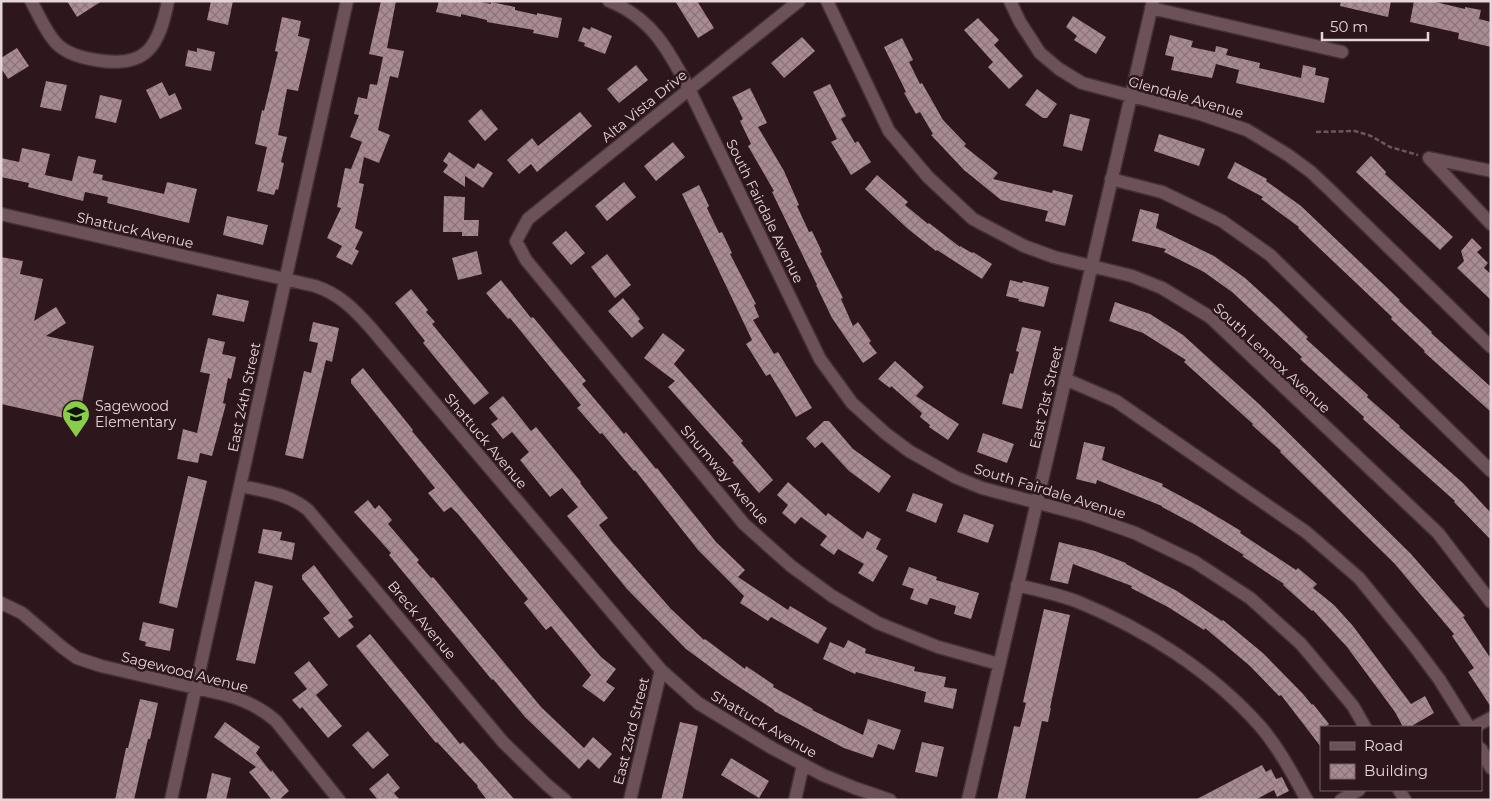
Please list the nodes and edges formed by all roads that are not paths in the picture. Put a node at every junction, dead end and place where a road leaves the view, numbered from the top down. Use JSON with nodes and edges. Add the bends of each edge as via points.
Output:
{"nodes":[{"id":1,"x":30,"y":1,"type":"edge"},
{"id":2,"x":168,"y":1,"type":"edge"},
{"id":3,"x":347,"y":1,"type":"edge"},
{"id":4,"x":609,"y":1,"type":"edge"},
{"id":5,"x":799,"y":1,"type":"edge"},
{"id":6,"x":827,"y":1,"type":"edge"},
{"id":7,"x":1010,"y":1,"type":"edge"},
{"id":8,"x":1152,"y":4,"type":"edge"},
{"id":9,"x":1342,"y":52,"type":"dead end"},
{"id":10,"x":689,"y":89,"type":"junction"},
{"id":11,"x":1131,"y":95,"type":"junction"},
{"id":12,"x":1491,"y":171,"type":"edge"},
{"id":13,"x":1111,"y":179,"type":"junction"},
{"id":14,"x":1,"y":214,"type":"edge"},
{"id":15,"x":1491,"y":224,"type":"edge"},
{"id":16,"x":516,"y":241,"type":"joint"},
{"id":17,"x":1091,"y":267,"type":"junction"},
{"id":18,"x":284,"y":279,"type":"junction"},
{"id":19,"x":1491,"y":347,"type":"edge"},
{"id":20,"x":1065,"y":379,"type":"junction"},
{"id":21,"x":1491,"y":471,"type":"edge"},
{"id":22,"x":241,"y":486,"type":"junction"},
{"id":23,"x":1036,"y":502,"type":"junction"},
{"id":24,"x":1018,"y":585,"type":"junction"},
{"id":25,"x":1491,"y":602,"type":"edge"},
{"id":26,"x":1,"y":603,"type":"edge"},
{"id":27,"x":999,"y":664,"type":"junction"},
{"id":28,"x":661,"y":670,"type":"junction"},
{"id":29,"x":197,"y":688,"type":"junction"},
{"id":30,"x":1491,"y":718,"type":"edge"},
{"id":31,"x":1364,"y":726,"type":"edge"},
{"id":32,"x":1468,"y":726,"type":"edge"},
{"id":33,"x":1476,"y":726,"type":"edge"},
{"id":34,"x":1482,"y":751,"type":"edge"},
{"id":35,"x":803,"y":765,"type":"junction"},
{"id":36,"x":1491,"y":768,"type":"edge"},
{"id":37,"x":1357,"y":791,"type":"edge"},
{"id":38,"x":171,"y":800,"type":"edge"},
{"id":39,"x":339,"y":800,"type":"edge"},
{"id":40,"x":565,"y":800,"type":"edge"},
{"id":41,"x":630,"y":800,"type":"edge"},
{"id":42,"x":795,"y":800,"type":"edge"},
{"id":43,"x":890,"y":800,"type":"edge"},
{"id":44,"x":968,"y":800,"type":"edge"},
{"id":45,"x":1307,"y":800,"type":"edge"},
{"id":46,"x":1341,"y":800,"type":"edge"}],
"edges":[{"from":1,"to":2,"type":"street","via":[[62,48],[85,58],[106,62],[132,60],[146,53],[163,25]]},
{"from":3,"to":18,"type":"street","name":"East 24th Street"},
{"from":4,"to":10,"type":"street","name":"South Fairdale Avenue","via":[[653,32],[668,50]]},
{"from":5,"to":10,"type":"street","name":"Alta Vista Drive"},
{"from":6,"to":17,"type":"street","name":"South Lennox Avenue","via":[[890,131],[928,177],[973,219],[997,233],[1054,257]]},
{"from":7,"to":11,"type":"street","name":"Glendale Avenue","via":[[1040,53],[1059,69],[1082,83]]},
{"from":8,"to":9,"type":"street"},
{"from":8,"to":11,"type":"street","name":"East 21st Street"},
{"from":10,"to":16,"type":"street","name":"Alta Vista Drive","via":[[528,219]]},
{"from":10,"to":23,"type":"street","name":"South Fairdale Avenue","via":[[820,359],[852,403],[885,433],[955,477],[982,488]]},
{"from":11,"to":13,"type":"street","name":"East 21st Street"},
{"from":11,"to":19,"type":"street","name":"Glendale Avenue","via":[[1248,130],[1288,155],[1342,201]]},
{"from":12,"to":15,"type":"street","via":[[1429,158]]},
{"from":13,"to":17,"type":"street","name":"East 21st Street"},
{"from":13,"to":21,"type":"street","via":[[1171,196],[1222,221],[1270,255]]},
{"from":14,"to":18,"type":"street","name":"Shattuck Avenue"},
{"from":16,"to":27,"type":"street","name":"Shumway Avenue","via":[[526,260],[744,524],[791,566],[832,596],[878,623],[938,647]]},
{"from":17,"to":20,"type":"street","name":"East 21st Street"},
{"from":17,"to":25,"type":"street","name":"South Lennox Avenue","via":[[1132,276],[1162,288],[1210,317],[1438,533]]},
{"from":18,"to":22,"type":"street","name":"East 24th Street"},
{"from":18,"to":28,"type":"street","name":"Shattuck Avenue","via":[[329,291],[356,311]]},
{"from":20,"to":23,"type":"street","name":"East 21st Street"},
{"from":20,"to":32,"type":"street","via":[[1116,401],[1306,532],[1359,578],[1439,679]]},
{"from":22,"to":29,"type":"street","name":"East 24th Street"},
{"from":22,"to":40,"type":"street","name":"Breck Avenue","via":[[285,496],[308,510],[503,742]]},
{"from":23,"to":24,"type":"street","name":"East 21st Street"},
{"from":23,"to":31,"type":"street","name":"South Fairdale Avenue","via":[[1135,533],[1195,562],[1250,598],[1301,644],[1353,706]]},
{"from":24,"to":27,"type":"street","name":"East 21st Street"},
{"from":24,"to":45,"type":"street","via":[[1074,601],[1128,625],[1179,656],[1228,694],[1261,727]]},
{"from":26,"to":29,"type":"street","name":"Sagewood Avenue","via":[[22,613],[77,658]]},
{"from":27,"to":44,"type":"street","name":"East 21st Street"},
{"from":28,"to":35,"type":"street","name":"Shattuck Avenue","via":[[698,703]]},
{"from":28,"to":41,"type":"street","name":"East 23rd Street"},
{"from":29,"to":38,"type":"street","name":"East 24th Street"},
{"from":29,"to":39,"type":"street","name":"Sagewood Avenue","via":[[243,700],[266,712]]},
{"from":30,"to":33,"type":"street"},
{"from":34,"to":36,"type":"street"},
{"from":35,"to":42,"type":"street"},
{"from":35,"to":43,"type":"street","name":"Shattuck Avenue"},
{"from":37,"to":46,"type":"street"}]}
